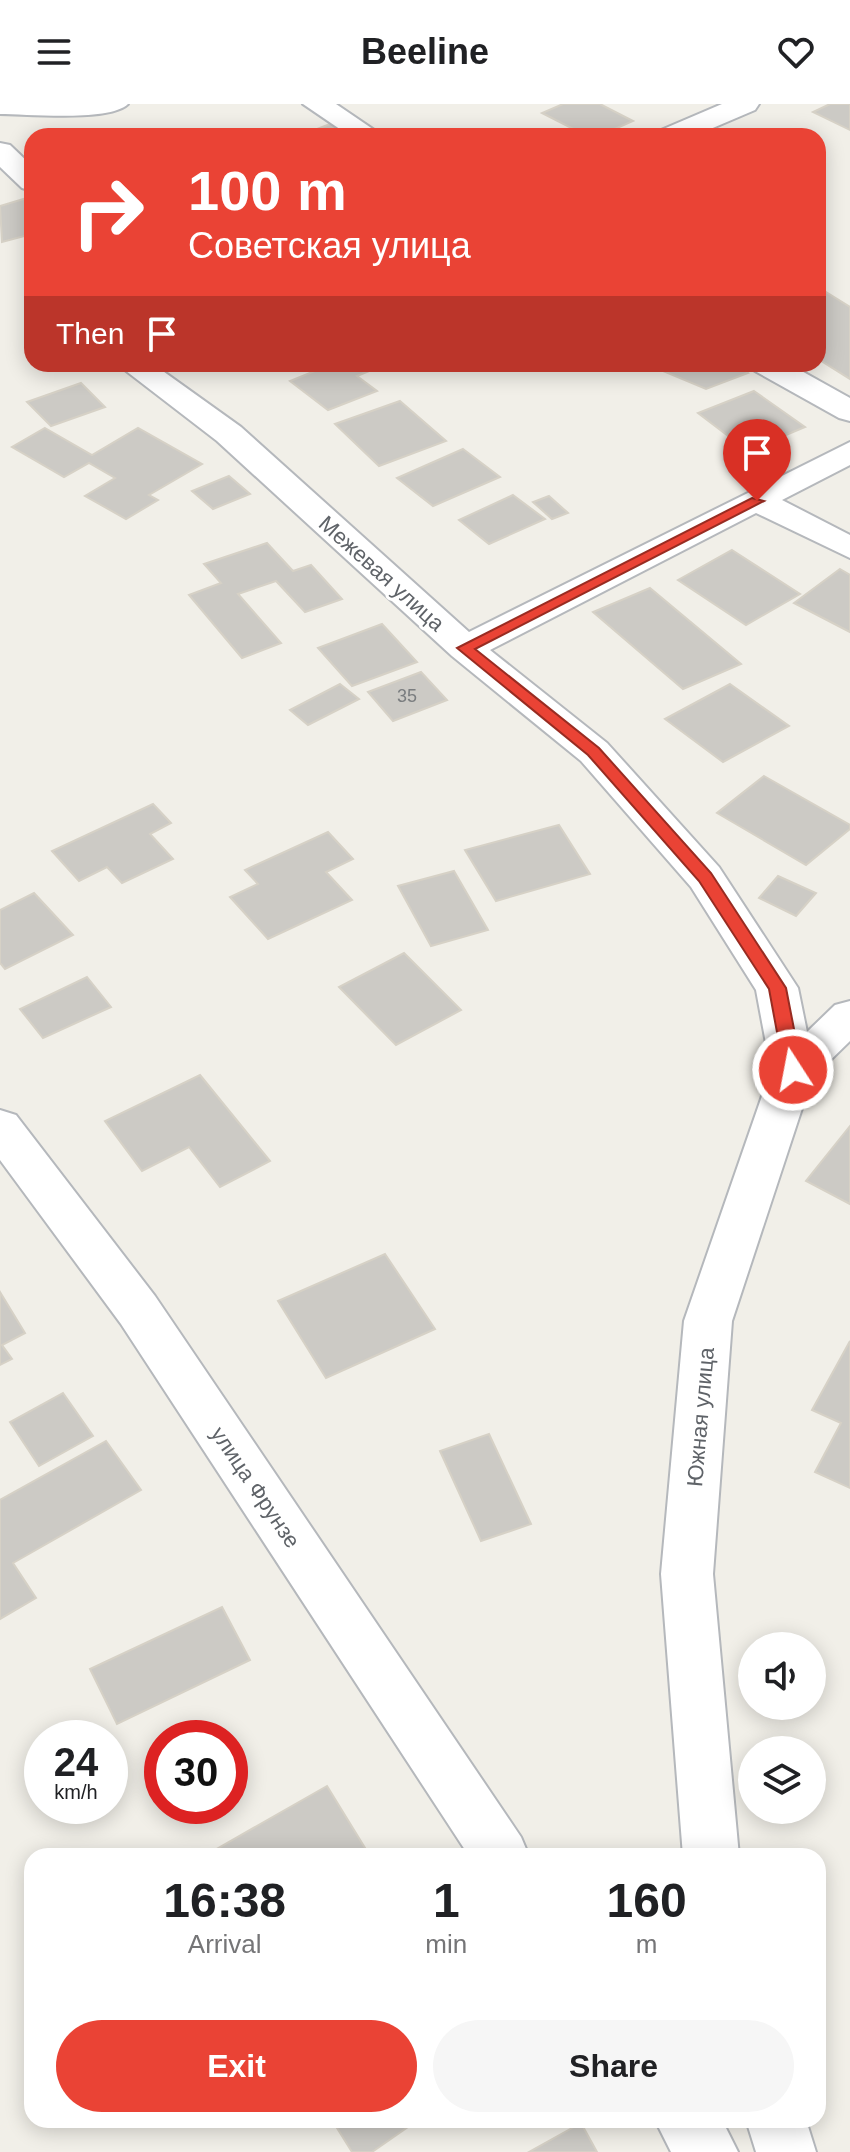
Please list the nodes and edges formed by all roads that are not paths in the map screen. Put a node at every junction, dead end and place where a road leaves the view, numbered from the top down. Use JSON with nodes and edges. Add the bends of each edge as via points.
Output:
{"nodes":[{"id":1,"x":119,"y":104,"type":"edge"},
{"id":2,"x":317,"y":104,"type":"edge"},
{"id":3,"x":745,"y":104,"type":"edge"},
{"id":4,"x":0,"y":108,"type":"edge"},
{"id":5,"x":356,"y":128,"type":"edge"},
{"id":6,"x":690,"y":128,"type":"edge"},
{"id":7,"x":0,"y":151,"type":"edge"},
{"id":8,"x":24,"y":174,"type":"edge"},
{"id":9,"x":144,"y":372,"type":"edge"},
{"id":10,"x":780,"y":372,"type":"edge"},
{"id":11,"x":850,"y":411,"type":"edge"},
{"id":12,"x":850,"y":452,"type":"edge"},
{"id":13,"x":757,"y":501,"type":"junction"},
{"id":14,"x":850,"y":548,"type":"edge"},
{"id":15,"x":465,"y":648,"type":"junction"},
{"id":16,"x":850,"y":1016,"type":"edge"},
{"id":17,"x":793,"y":1070,"type":"junction"},
{"id":18,"x":0,"y":1127,"type":"edge"},
{"id":19,"x":496,"y":1848,"type":"edge"},
{"id":20,"x":710,"y":1848,"type":"edge"},
{"id":21,"x":691,"y":2128,"type":"edge"},
{"id":22,"x":778,"y":2128,"type":"edge"},
{"id":23,"x":708,"y":2152,"type":"edge"},
{"id":24,"x":786,"y":2152,"type":"edge"}],
"edges":[{"from":1,"to":4,"type":"lane"},
{"from":2,"to":5,"type":"street"},
{"from":3,"to":6,"type":"street"},
{"from":7,"to":8,"type":"street"},
{"from":9,"to":15,"type":"street","name":"Межевая улица","via":[[229,434]]},
{"from":10,"to":11,"type":"street"},
{"from":12,"to":13,"type":"street"},
{"from":13,"to":14,"type":"street"},
{"from":13,"to":15,"type":"street"},
{"from":15,"to":17,"type":"street","name":"Межевая улица","via":[[594,752],[705,877],[777,988]]},
{"from":16,"to":17,"type":"street","name":"Южная улица"},
{"from":17,"to":20,"type":"street","name":"Южная улица","via":[[708,1321],[687,1574]]},
{"from":18,"to":19,"type":"street","name":"улица Фрунзе","via":[[138,1310]]},
{"from":21,"to":23,"type":"street"},
{"from":22,"to":24,"type":"street"}]}
